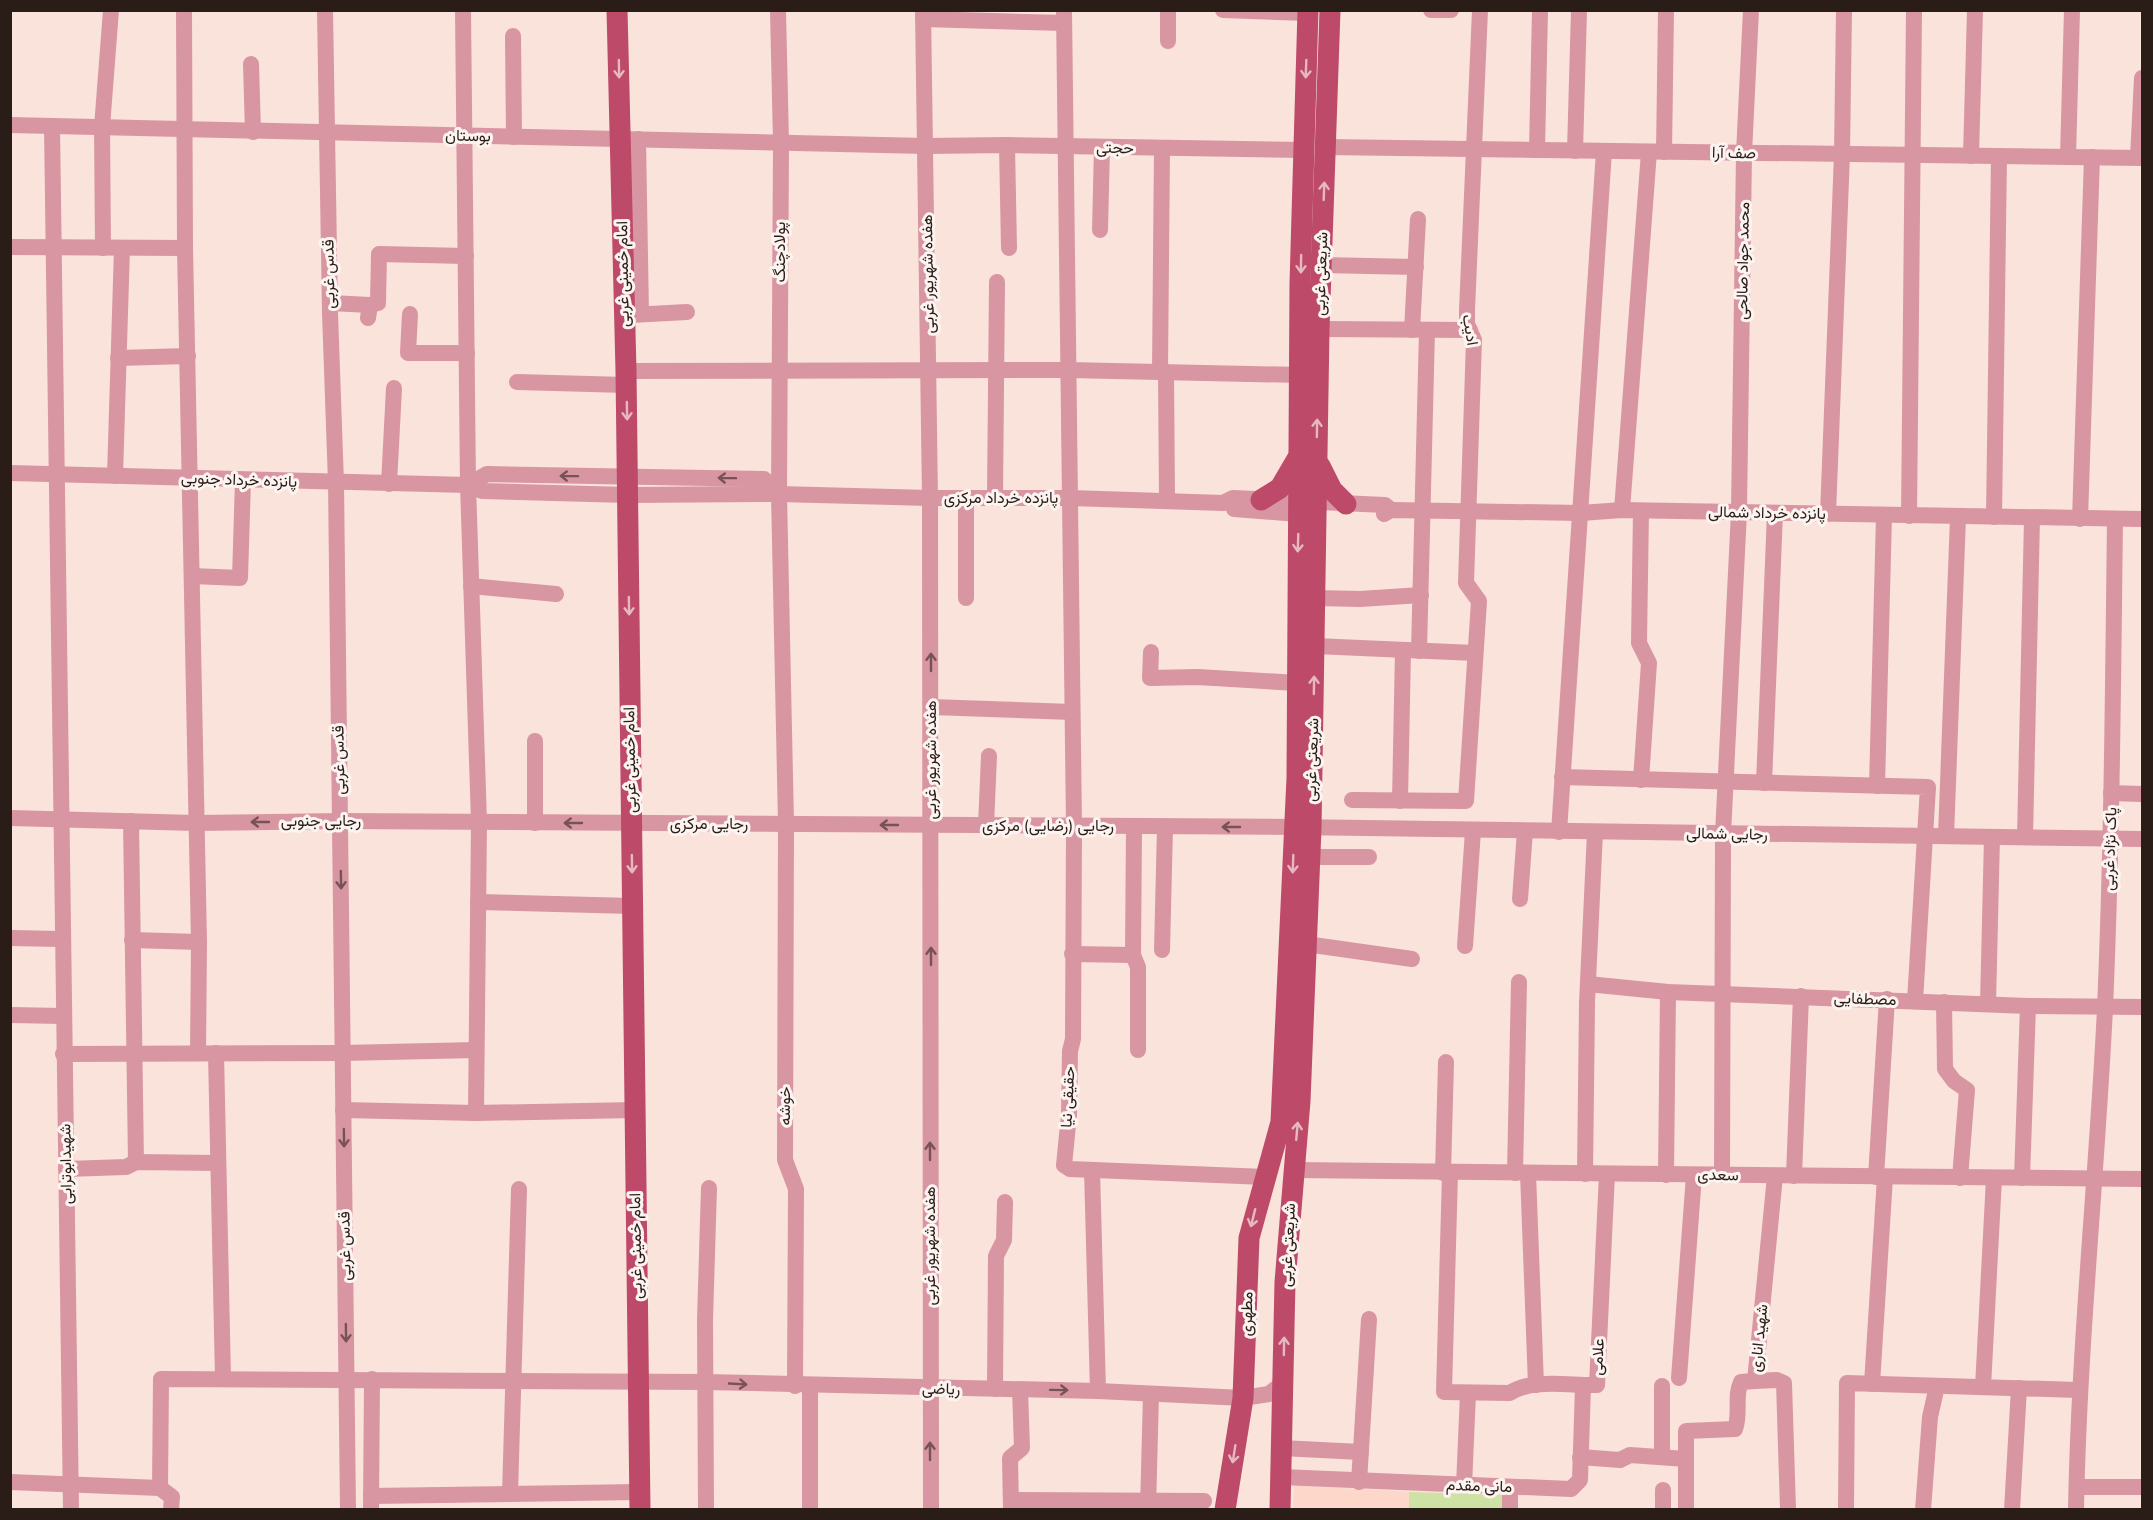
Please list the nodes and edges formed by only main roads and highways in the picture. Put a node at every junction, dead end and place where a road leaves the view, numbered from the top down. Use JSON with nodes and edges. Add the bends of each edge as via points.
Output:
{"nodes":[{"id":1,"x":617,"y":10,"type":"edge"},
{"id":2,"x":1330,"y":10,"type":"edge"},
{"id":3,"x":1308,"y":12,"type":"edge"},
{"id":4,"x":1308,"y":454,"type":"junction"},
{"id":5,"x":1261,"y":500,"type":"road end"},
{"id":6,"x":1346,"y":504,"type":"road end"},
{"id":7,"x":1307,"y":509,"type":"junction"},
{"id":8,"x":1302,"y":828,"type":"junction"},
{"id":9,"x":1281,"y":1122,"type":"joint"},
{"id":10,"x":639,"y":1501,"type":"edge"},
{"id":11,"x":1225,"y":1509,"type":"edge"},
{"id":12,"x":1280,"y":1509,"type":"edge"}],
"edges":[{"from":1,"to":10,"type":"main road","name":"امام خمینی غربی","one_way":true,"via":[[629,139],[633,315],[626,378]]},
{"from":4,"to":2,"type":"main road","name":"شریعتی غربی","one_way":true,"via":[[1319,329]]},
{"from":3,"to":4,"type":"main road","name":"شریعتی غربی","one_way":true,"via":[[1300,375]]},
{"from":4,"to":5,"type":"main road","via":[[1280,488]]},
{"from":4,"to":6,"type":"main road"},
{"from":4,"to":7,"type":"main road","name":"شریعتی غربی"},
{"from":7,"to":8,"type":"main road","name":"شریعتی غربی","one_way":true,"via":[[1297,683]]},
{"from":8,"to":7,"type":"main road","name":"شریعتی غربی","one_way":true,"via":[[1315,646]]},
{"from":8,"to":9,"type":"main road","name":"شریعتی غربی","one_way":true},
{"from":12,"to":8,"type":"main road","name":"شریعتی غربی","one_way":true,"via":[[1285,1282],[1300,1101],[1309,857]]},
{"from":9,"to":11,"type":"main road","name":"مطهری","one_way":true,"via":[[1249,1238],[1245,1398]]}]}
